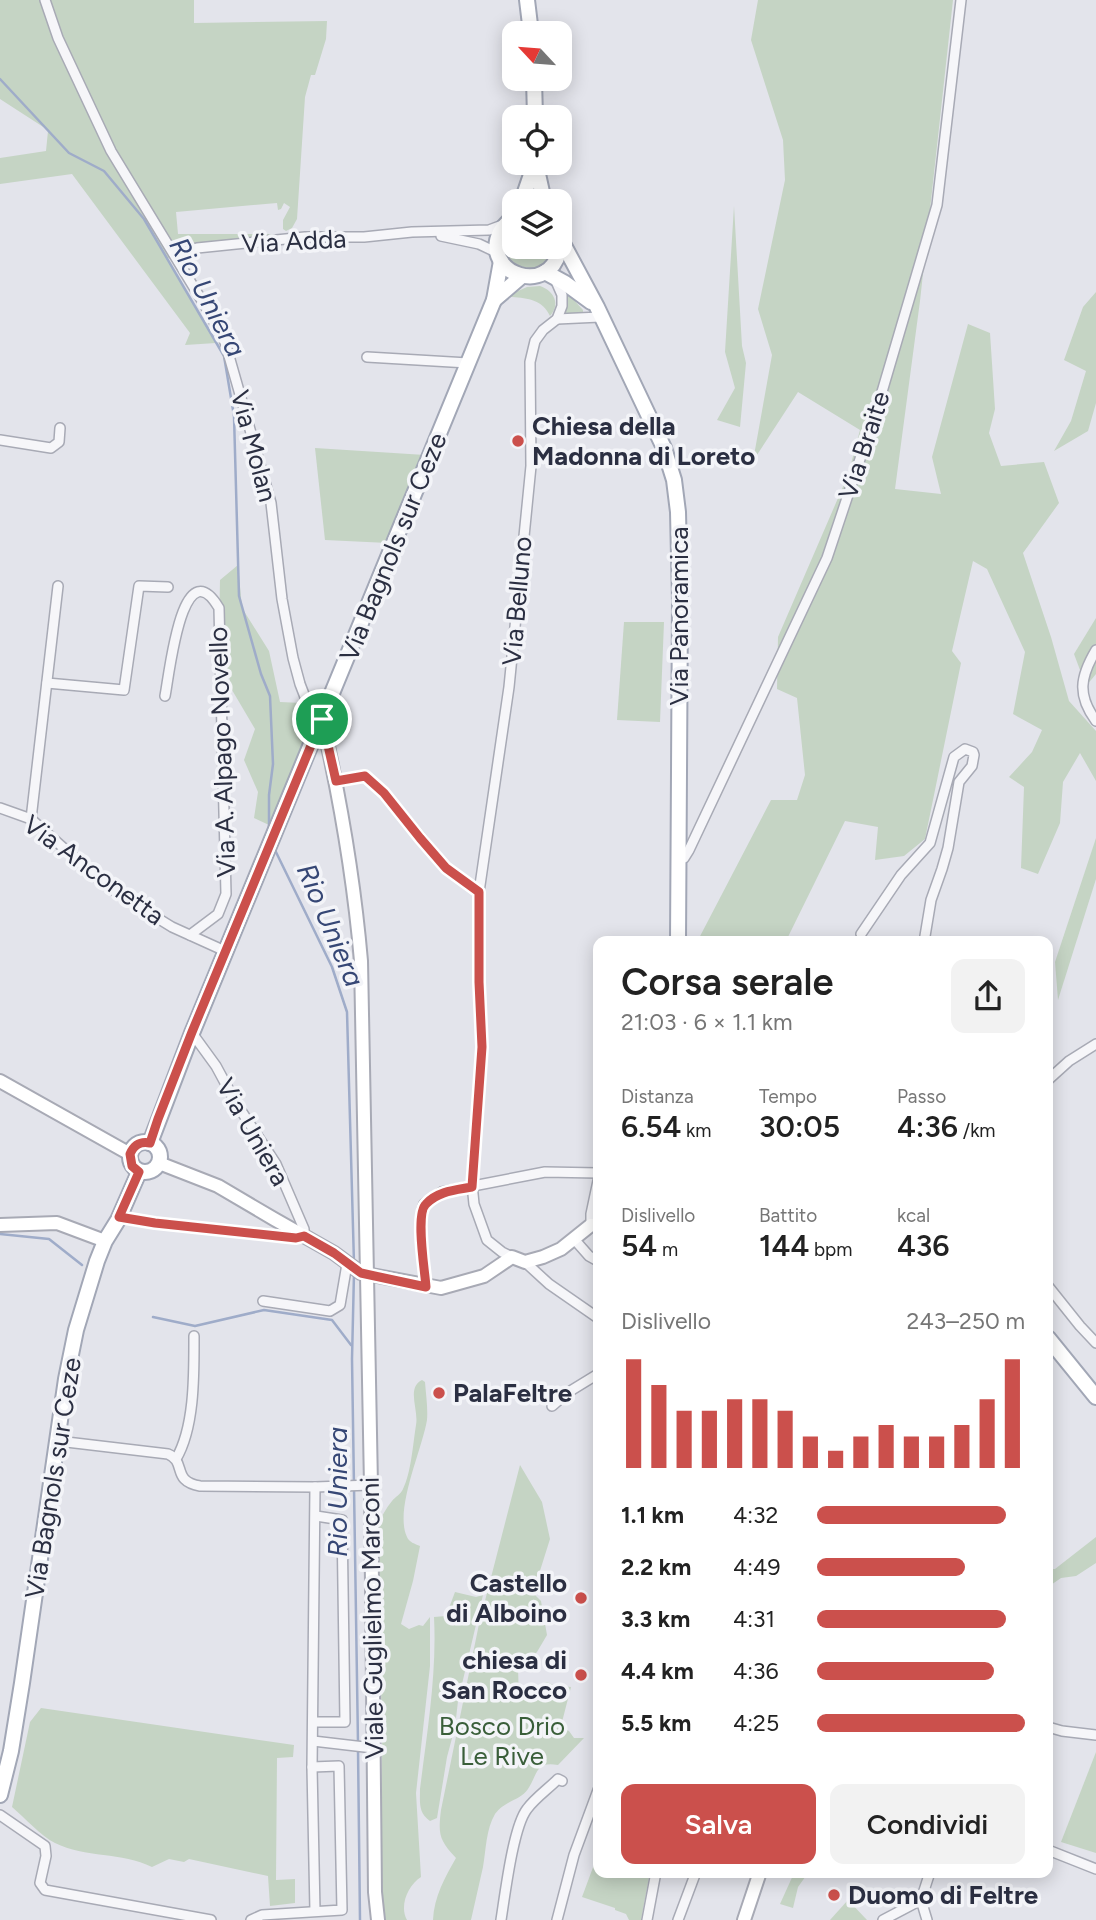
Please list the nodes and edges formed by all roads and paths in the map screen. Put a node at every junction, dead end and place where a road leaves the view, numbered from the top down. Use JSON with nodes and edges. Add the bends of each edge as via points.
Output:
{"nodes":[{"id":1,"x":45,"y":0,"type":"edge"},
{"id":2,"x":527,"y":0,"type":"edge"},
{"id":3,"x":961,"y":0,"type":"edge"},
{"id":4,"x":530,"y":21,"type":"edge"},
{"id":5,"x":502,"y":224,"type":"edge"},
{"id":6,"x":415,"y":232,"type":"junction"},
{"id":7,"x":502,"y":234,"type":"edge"},
{"id":8,"x":174,"y":254,"type":"junction"},
{"id":9,"x":500,"y":257,"type":"junction"},
{"id":10,"x":556,"y":259,"type":"edge"},
{"id":11,"x":571,"y":259,"type":"edge"},
{"id":12,"x":550,"y":274,"type":"junction"},
{"id":13,"x":522,"y":276,"type":"junction"},
{"id":14,"x":494,"y":300,"type":"junction"},
{"id":15,"x":598,"y":312,"type":"junction"},
{"id":16,"x":557,"y":319,"type":"junction"},
{"id":17,"x":367,"y":357,"type":"dead end"},
{"id":18,"x":468,"y":363,"type":"junction"},
{"id":19,"x":60,"y":428,"type":"dead end"},
{"id":20,"x":0,"y":440,"type":"edge"},
{"id":21,"x":58,"y":586,"type":"dead end"},
{"id":22,"x":168,"y":587,"type":"dead end"},
{"id":23,"x":1096,"y":650,"type":"edge"},
{"id":24,"x":47,"y":683,"type":"junction"},
{"id":25,"x":165,"y":696,"type":"dead end"},
{"id":26,"x":322,"y":719,"type":"junction"},
{"id":27,"x":1096,"y":721,"type":"edge"},
{"id":28,"x":336,"y":781,"type":"junction"},
{"id":29,"x":0,"y":808,"type":"edge"},
{"id":30,"x":31,"y":819,"type":"junction"},
{"id":31,"x":678,"y":862,"type":"junction"},
{"id":32,"x":479,"y":892,"type":"junction"},
{"id":33,"x":862,"y":934,"type":"dead end"},
{"id":34,"x":190,"y":935,"type":"junction"},
{"id":35,"x":678,"y":936,"type":"edge"},
{"id":36,"x":924,"y":936,"type":"edge"},
{"id":37,"x":225,"y":951,"type":"junction"},
{"id":38,"x":192,"y":1032,"type":"junction"},
{"id":39,"x":1096,"y":1044,"type":"edge"},
{"id":40,"x":1053,"y":1075,"type":"edge"},
{"id":41,"x":0,"y":1081,"type":"edge"},
{"id":42,"x":150,"y":1143,"type":"junction"},
{"id":43,"x":130,"y":1154,"type":"junction"},
{"id":44,"x":159,"y":1163,"type":"junction"},
{"id":45,"x":139,"y":1172,"type":"junction"},
{"id":46,"x":593,"y":1173,"type":"edge"},
{"id":47,"x":472,"y":1187,"type":"junction"},
{"id":48,"x":119,"y":1217,"type":"junction"},
{"id":49,"x":593,"y":1224,"type":"edge"},
{"id":50,"x":0,"y":1225,"type":"edge"},
{"id":51,"x":304,"y":1236,"type":"junction"},
{"id":52,"x":574,"y":1239,"type":"junction"},
{"id":53,"x":105,"y":1241,"type":"junction"},
{"id":54,"x":512,"y":1257,"type":"junction"},
{"id":55,"x":593,"y":1258,"type":"edge"},
{"id":56,"x":525,"y":1262,"type":"junction"},
{"id":57,"x":347,"y":1264,"type":"junction"},
{"id":58,"x":363,"y":1274,"type":"junction"},
{"id":59,"x":426,"y":1287,"type":"junction"},
{"id":60,"x":1053,"y":1292,"type":"edge"},
{"id":61,"x":263,"y":1301,"type":"dead end"},
{"id":62,"x":593,"y":1314,"type":"edge"},
{"id":63,"x":194,"y":1336,"type":"dead end"},
{"id":64,"x":1096,"y":1343,"type":"edge"},
{"id":65,"x":1053,"y":1344,"type":"edge"},
{"id":66,"x":593,"y":1377,"type":"edge"},
{"id":67,"x":1096,"y":1397,"type":"edge"},
{"id":68,"x":552,"y":1406,"type":"dead end"},
{"id":69,"x":58,"y":1441,"type":"junction"},
{"id":70,"x":176,"y":1459,"type":"junction"},
{"id":71,"x":366,"y":1485,"type":"junction"},
{"id":72,"x":316,"y":1487,"type":"junction"},
{"id":73,"x":316,"y":1516,"type":"junction"},
{"id":74,"x":314,"y":1722,"type":"junction"},
{"id":75,"x":1053,"y":1728,"type":"edge"},
{"id":76,"x":1096,"y":1735,"type":"edge"},
{"id":77,"x":313,"y":1741,"type":"junction"},
{"id":78,"x":369,"y":1747,"type":"junction"},
{"id":79,"x":312,"y":1767,"type":"junction"},
{"id":80,"x":562,"y":1781,"type":"dead end"},
{"id":81,"x":0,"y":1795,"type":"edge"},
{"id":82,"x":593,"y":1803,"type":"edge"},
{"id":83,"x":0,"y":1815,"type":"edge"},
{"id":84,"x":1053,"y":1852,"type":"edge"},
{"id":85,"x":1096,"y":1869,"type":"edge"},
{"id":86,"x":655,"y":1878,"type":"edge"},
{"id":87,"x":694,"y":1878,"type":"edge"},
{"id":88,"x":758,"y":1878,"type":"edge"},
{"id":89,"x":925,"y":1878,"type":"edge"},
{"id":90,"x":921,"y":1900,"type":"junction"},
{"id":91,"x":315,"y":1911,"type":"junction"},
{"id":92,"x":211,"y":1920,"type":"edge"},
{"id":93,"x":251,"y":1920,"type":"edge"},
{"id":94,"x":378,"y":1920,"type":"edge"},
{"id":95,"x":501,"y":1920,"type":"edge"},
{"id":96,"x":557,"y":1920,"type":"edge"},
{"id":97,"x":647,"y":1920,"type":"edge"},
{"id":98,"x":678,"y":1920,"type":"edge"},
{"id":99,"x":744,"y":1920,"type":"edge"},
{"id":100,"x":883,"y":1920,"type":"edge"},
{"id":101,"x":927,"y":1920,"type":"edge"}],
"edges":[{"from":1,"to":8,"type":"street","name":"Via Molan","via":[[111,151]]},
{"from":2,"to":4,"type":"main road"},
{"from":3,"to":31,"type":"street","name":"Via Braite","via":[[937,205],[879,402],[827,558],[690,850]]},
{"from":5,"to":6,"type":"street","name":"Via Adda","via":[[489,230]]},
{"from":6,"to":8,"type":"street","name":"Via Adda","via":[[305,237]]},
{"from":6,"to":9,"type":"street","name":"Via Adda","via":[[469,241]]},
{"from":7,"to":9,"type":"main road"},
{"from":8,"to":26,"type":"street","name":"Via Molan","via":[[225,342],[271,503],[293,658],[305,697]]},
{"from":9,"to":13,"type":"main road","via":[[513,273]]},
{"from":9,"to":14,"type":"main road","name":"Via Bagnols sur Ceze"},
{"from":10,"to":12,"type":"main road"},
{"from":11,"to":15,"type":"main road","name":"Via Panoramica"},
{"from":12,"to":13,"type":"main road"},
{"from":12,"to":15,"type":"main road","name":"Via Panoramica"},
{"from":12,"to":16,"type":"street","via":[[562,295]]},
{"from":13,"to":14,"type":"main road","name":"Via Bagnols sur Ceze"},
{"from":14,"to":18,"type":"main road","name":"Via Bagnols sur Ceze"},
{"from":15,"to":16,"type":"street"},
{"from":15,"to":31,"type":"main road","name":"Via Panoramica","via":[[664,449],[677,498]]},
{"from":16,"to":32,"type":"street","name":"Via Belluno","via":[[543,330],[532,351],[531,466],[509,687]]},
{"from":17,"to":18,"type":"street"},
{"from":18,"to":26,"type":"main road","name":"Via Bagnols sur Ceze"},
{"from":19,"to":20,"type":"street","via":[[59,442],[51,448]]},
{"from":21,"to":24,"type":"street"},
{"from":22,"to":24,"type":"street","via":[[139,586],[124,690]]},
{"from":23,"to":27,"type":"street","via":[[1086,667],[1082,691]]},
{"from":24,"to":30,"type":"street"},
{"from":25,"to":34,"type":"street","name":"Via A. Alpago Novello","via":[[182,610],[201,592],[219,608],[226,894],[218,914]]},
{"from":26,"to":28,"type":"street","name":"Viale Guglielmo Marconi"},
{"from":26,"to":37,"type":"main road","name":"Via Bagnols sur Ceze"},
{"from":28,"to":32,"type":"street","via":[[365,776],[446,868]]},
{"from":28,"to":58,"type":"street","name":"Viale Guglielmo Marconi","via":[[361,961]]},
{"from":29,"to":30,"type":"street","name":"Via Anconetta"},
{"from":30,"to":34,"type":"street","name":"Via Anconetta","via":[[120,895]]},
{"from":31,"to":35,"type":"main road","name":"Via Panoramica"},
{"from":32,"to":47,"type":"street","name":"Via Belluno","via":[[482,1047]]},
{"from":33,"to":36,"type":"street","via":[[930,843],[954,757],[965,749],[973,751],[972,766],[959,782],[948,848]]},
{"from":34,"to":37,"type":"street","name":"Via Anconetta"},
{"from":37,"to":38,"type":"main road","name":"Via Bagnols sur Ceze"},
{"from":38,"to":42,"type":"main road","name":"Via Bagnols sur Ceze"},
{"from":38,"to":51,"type":"street","name":"Via Uniera","via":[[276,1164]]},
{"from":39,"to":40,"type":"street"},
{"from":41,"to":43,"type":"street"},
{"from":42,"to":43,"type":"main road","via":[[135,1145]]},
{"from":42,"to":44,"type":"main road","via":[[158,1149]]},
{"from":43,"to":45,"type":"main road","via":[[132,1166]]},
{"from":44,"to":45,"type":"main road","via":[[148,1172]]},
{"from":44,"to":51,"type":"street","via":[[218,1186]]},
{"from":45,"to":48,"type":"main road","name":"Via Bagnols sur Ceze"},
{"from":46,"to":47,"type":"street","via":[[545,1172]]},
{"from":47,"to":54,"type":"street","name":"Via Belluno","via":[[487,1240]]},
{"from":47,"to":59,"type":"street","via":[[442,1192],[422,1210]]},
{"from":48,"to":51,"type":"street"},
{"from":48,"to":53,"type":"main road","name":"Via Bagnols sur Ceze"},
{"from":49,"to":52,"type":"street"},
{"from":50,"to":53,"type":"street","via":[[57,1223]]},
{"from":51,"to":57,"type":"street"},
{"from":52,"to":55,"type":"street"},
{"from":52,"to":56,"type":"street","via":[[561,1249]]},
{"from":53,"to":69,"type":"main road","name":"Via Bagnols sur Ceze","via":[[76,1330]]},
{"from":54,"to":56,"type":"street"},
{"from":54,"to":59,"type":"street","via":[[469,1282]]},
{"from":56,"to":62,"type":"street"},
{"from":57,"to":58,"type":"street"},
{"from":57,"to":61,"type":"street","via":[[336,1309]]},
{"from":58,"to":59,"type":"street"},
{"from":58,"to":71,"type":"street","name":"Viale Guglielmo Marconi"},
{"from":60,"to":64,"type":"street"},
{"from":63,"to":70,"type":"street","via":[[185,1441]]},
{"from":65,"to":67,"type":"main road"},
{"from":66,"to":68,"type":"street"},
{"from":69,"to":70,"type":"street","via":[[163,1452]]},
{"from":69,"to":81,"type":"main road","name":"Via Bagnols sur Ceze","via":[[22,1683]]},
{"from":70,"to":72,"type":"street","via":[[182,1477],[192,1485]]},
{"from":71,"to":72,"type":"street"},
{"from":71,"to":78,"type":"street","name":"Viale Guglielmo Marconi"},
{"from":72,"to":73,"type":"street"},
{"from":73,"to":74,"type":"street"},
{"from":73,"to":74,"type":"street","via":[[342,1520],[345,1722]]},
{"from":74,"to":77,"type":"street"},
{"from":75,"to":76,"type":"street"},
{"from":77,"to":78,"type":"street"},
{"from":77,"to":79,"type":"street"},
{"from":78,"to":94,"type":"street","name":"Viale Guglielmo Marconi"},
{"from":79,"to":91,"type":"street"},
{"from":79,"to":91,"type":"street","via":[[339,1766],[342,1910]]},
{"from":80,"to":95,"type":"street","via":[[558,1779],[523,1817]]},
{"from":82,"to":96,"type":"street"},
{"from":83,"to":92,"type":"street","via":[[45,1846],[40,1883],[45,1890]]},
{"from":84,"to":85,"type":"street"},
{"from":86,"to":97,"type":"street"},
{"from":87,"to":98,"type":"street"},
{"from":88,"to":99,"type":"street"},
{"from":89,"to":90,"type":"street"},
{"from":90,"to":100,"type":"street"},
{"from":90,"to":101,"type":"street"},
{"from":91,"to":93,"type":"street"}]}
